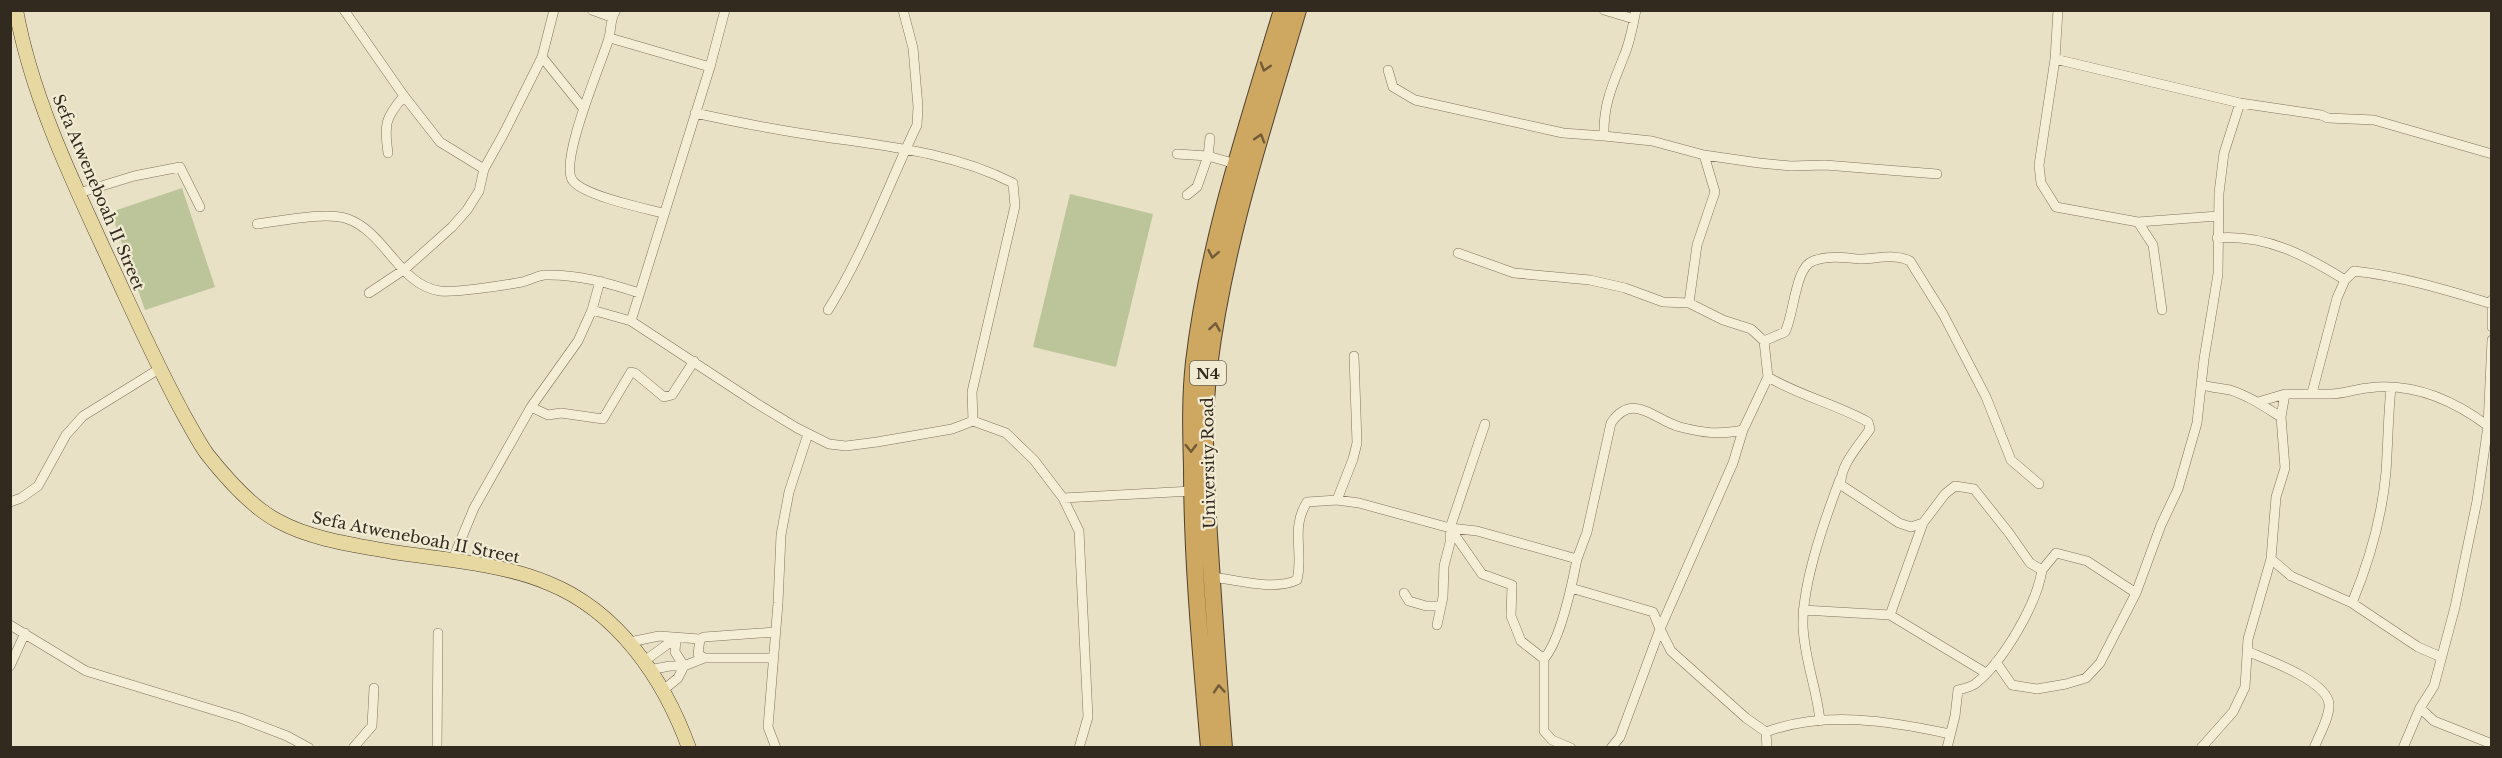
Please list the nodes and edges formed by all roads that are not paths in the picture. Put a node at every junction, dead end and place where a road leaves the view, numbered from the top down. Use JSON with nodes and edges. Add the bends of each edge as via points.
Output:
{"nodes":[{"id":1,"x":344,"y":10,"type":"edge"},
{"id":2,"x":554,"y":10,"type":"edge"},
{"id":3,"x":592,"y":10,"type":"edge"},
{"id":4,"x":725,"y":10,"type":"edge"},
{"id":5,"x":903,"y":10,"type":"edge"},
{"id":6,"x":1282,"y":10,"type":"edge"},
{"id":7,"x":1298,"y":10,"type":"edge"},
{"id":8,"x":1604,"y":10,"type":"edge"},
{"id":9,"x":2058,"y":10,"type":"edge"},
{"id":10,"x":614,"y":14,"type":"edge"},
{"id":11,"x":1635,"y":15,"type":"edge"},
{"id":12,"x":15,"y":18,"type":"edge"},
{"id":13,"x":610,"y":38,"type":"junction"},
{"id":14,"x":542,"y":57,"type":"junction"},
{"id":15,"x":2055,"y":59,"type":"junction"},
{"id":16,"x":710,"y":67,"type":"junction"},
{"id":17,"x":1388,"y":70,"type":"dead end"},
{"id":18,"x":404,"y":96,"type":"junction"},
{"id":19,"x":2240,"y":103,"type":"junction"},
{"id":20,"x":583,"y":108,"type":"junction"},
{"id":21,"x":696,"y":113,"type":"junction"},
{"id":22,"x":1604,"y":136,"type":"junction"},
{"id":23,"x":1210,"y":138,"type":"dead end"},
{"id":24,"x":906,"y":149,"type":"junction"},
{"id":25,"x":388,"y":153,"type":"dead end"},
{"id":26,"x":1177,"y":154,"type":"dead end"},
{"id":27,"x":1704,"y":154,"type":"junction"},
{"id":28,"x":2492,"y":154,"type":"edge"},
{"id":29,"x":1208,"y":156,"type":"junction"},
{"id":30,"x":1236,"y":164,"type":"junction"},
{"id":31,"x":484,"y":169,"type":"junction"},
{"id":32,"x":1937,"y":174,"type":"dead end"},
{"id":33,"x":79,"y":193,"type":"junction"},
{"id":34,"x":1187,"y":195,"type":"dead end"},
{"id":35,"x":200,"y":207,"type":"dead end"},
{"id":36,"x":663,"y":213,"type":"junction"},
{"id":37,"x":2217,"y":216,"type":"junction"},
{"id":38,"x":2138,"y":222,"type":"junction"},
{"id":39,"x":257,"y":224,"type":"dead end"},
{"id":40,"x":2217,"y":238,"type":"junction"},
{"id":41,"x":1458,"y":254,"type":"dead end"},
{"id":42,"x":405,"y":269,"type":"junction"},
{"id":43,"x":2345,"y":280,"type":"junction"},
{"id":44,"x":600,"y":281,"type":"junction"},
{"id":45,"x":369,"y":293,"type":"dead end"},
{"id":46,"x":639,"y":293,"type":"junction"},
{"id":47,"x":1689,"y":303,"type":"junction"},
{"id":48,"x":2491,"y":303,"type":"edge"},
{"id":49,"x":592,"y":310,"type":"junction"},
{"id":50,"x":828,"y":310,"type":"dead end"},
{"id":51,"x":2162,"y":310,"type":"dead end"},
{"id":52,"x":631,"y":321,"type":"junction"},
{"id":53,"x":2492,"y":327,"type":"edge"},
{"id":54,"x":1764,"y":340,"type":"junction"},
{"id":55,"x":2492,"y":340,"type":"edge"},
{"id":56,"x":1354,"y":356,"type":"dead end"},
{"id":57,"x":694,"y":360,"type":"junction"},
{"id":58,"x":159,"y":369,"type":"junction"},
{"id":59,"x":1768,"y":377,"type":"junction"},
{"id":60,"x":2203,"y":385,"type":"junction"},
{"id":61,"x":2391,"y":388,"type":"junction"},
{"id":62,"x":2312,"y":393,"type":"junction"},
{"id":63,"x":2285,"y":394,"type":"junction"},
{"id":64,"x":2258,"y":402,"type":"junction"},
{"id":65,"x":531,"y":407,"type":"junction"},
{"id":66,"x":2281,"y":417,"type":"junction"},
{"id":67,"x":973,"y":421,"type":"junction"},
{"id":68,"x":1485,"y":424,"type":"dead end"},
{"id":69,"x":2488,"y":426,"type":"junction"},
{"id":70,"x":1743,"y":430,"type":"junction"},
{"id":71,"x":808,"y":434,"type":"junction"},
{"id":72,"x":1840,"y":478,"type":"junction"},
{"id":73,"x":2039,"y":484,"type":"dead end"},
{"id":74,"x":1192,"y":491,"type":"junction"},
{"id":75,"x":1063,"y":498,"type":"junction"},
{"id":76,"x":1337,"y":500,"type":"junction"},
{"id":77,"x":10,"y":502,"type":"edge"},
{"id":78,"x":1923,"y":523,"type":"junction"},
{"id":79,"x":1450,"y":528,"type":"junction"},
{"id":80,"x":1577,"y":559,"type":"junction"},
{"id":81,"x":2271,"y":559,"type":"junction"},
{"id":82,"x":452,"y":561,"type":"junction"},
{"id":83,"x":2042,"y":570,"type":"junction"},
{"id":84,"x":1212,"y":577,"type":"junction"},
{"id":85,"x":1571,"y":588,"type":"junction"},
{"id":86,"x":1404,"y":593,"type":"dead end"},
{"id":87,"x":2136,"y":593,"type":"junction"},
{"id":88,"x":2352,"y":603,"type":"junction"},
{"id":89,"x":1440,"y":606,"type":"junction"},
{"id":90,"x":1803,"y":610,"type":"junction"},
{"id":91,"x":1890,"y":615,"type":"junction"},
{"id":92,"x":10,"y":625,"type":"edge"},
{"id":93,"x":1437,"y":625,"type":"dead end"},
{"id":94,"x":1660,"y":629,"type":"junction"},
{"id":95,"x":775,"y":632,"type":"junction"},
{"id":96,"x":25,"y":633,"type":"junction"},
{"id":97,"x":438,"y":633,"type":"dead end"},
{"id":98,"x":676,"y":638,"type":"junction"},
{"id":99,"x":700,"y":639,"type":"junction"},
{"id":100,"x":1208,"y":639,"type":"junction"},
{"id":101,"x":630,"y":642,"type":"junction"},
{"id":102,"x":2249,"y":652,"type":"junction"},
{"id":103,"x":2441,"y":657,"type":"junction"},
{"id":104,"x":704,"y":658,"type":"junction"},
{"id":105,"x":773,"y":658,"type":"junction"},
{"id":106,"x":1544,"y":659,"type":"junction"},
{"id":107,"x":1996,"y":662,"type":"junction"},
{"id":108,"x":10,"y":666,"type":"edge"},
{"id":109,"x":646,"y":666,"type":"junction"},
{"id":110,"x":684,"y":666,"type":"junction"},
{"id":111,"x":1986,"y":672,"type":"junction"},
{"id":112,"x":374,"y":688,"type":"dead end"},
{"id":113,"x":662,"y":691,"type":"junction"},
{"id":114,"x":2420,"y":708,"type":"junction"},
{"id":115,"x":1820,"y":721,"type":"junction"},
{"id":116,"x":1766,"y":732,"type":"junction"},
{"id":117,"x":1950,"y":734,"type":"junction"},
{"id":118,"x":2492,"y":744,"type":"edge"},
{"id":119,"x":309,"y":747,"type":"edge"},
{"id":120,"x":353,"y":747,"type":"edge"},
{"id":121,"x":437,"y":747,"type":"edge"},
{"id":122,"x":689,"y":747,"type":"edge"},
{"id":123,"x":776,"y":747,"type":"edge"},
{"id":124,"x":1078,"y":747,"type":"edge"},
{"id":125,"x":1209,"y":747,"type":"edge"},
{"id":126,"x":1224,"y":747,"type":"edge"},
{"id":127,"x":1571,"y":747,"type":"edge"},
{"id":128,"x":1611,"y":747,"type":"edge"},
{"id":129,"x":1767,"y":747,"type":"edge"},
{"id":130,"x":1947,"y":747,"type":"edge"},
{"id":131,"x":2201,"y":747,"type":"edge"},
{"id":132,"x":2314,"y":747,"type":"edge"},
{"id":133,"x":2403,"y":747,"type":"edge"}],
"edges":[{"from":1,"to":18,"type":"street"},
{"from":2,"to":14,"type":"street"},
{"from":3,"to":10,"type":"street"},
{"from":4,"to":16,"type":"street"},
{"from":5,"to":24,"type":"street","via":[[913,48],[918,107],[917,125]]},
{"from":6,"to":30,"type":"highway","name":"University Road","number":"N4","one_way":true},
{"from":84,"to":7,"type":"highway","name":"University Road","number":"N4","one_way":true,"via":[[1206,427],[1216,319],[1246,183]]},
{"from":8,"to":11,"type":"street"},
{"from":9,"to":15,"type":"street"},
{"from":10,"to":13,"type":"street"},
{"from":11,"to":22,"type":"street","via":[[1625,54],[1611,85],[1603,119]]},
{"from":12,"to":33,"type":"main road","name":"Sefa Atweneboah II Street","via":[[42,105]]},
{"from":13,"to":16,"type":"street"},
{"from":13,"to":20,"type":"street"},
{"from":14,"to":20,"type":"street"},
{"from":14,"to":31,"type":"street"},
{"from":15,"to":19,"type":"street"},
{"from":15,"to":38,"type":"street","via":[[2039,165],[2042,183],[2056,207]]},
{"from":16,"to":21,"type":"street"},
{"from":17,"to":22,"type":"street","via":[[1393,87],[1415,100],[1552,130]]},
{"from":18,"to":25,"type":"street","via":[[386,120]]},
{"from":18,"to":31,"type":"street","via":[[440,142]]},
{"from":19,"to":28,"type":"street","via":[[2328,118],[2374,120]]},
{"from":19,"to":37,"type":"street","via":[[2224,153]]},
{"from":20,"to":36,"type":"street","via":[[569,164],[574,184]]},
{"from":21,"to":24,"type":"street","via":[[765,128]]},
{"from":21,"to":36,"type":"street"},
{"from":22,"to":27,"type":"street","via":[[1652,141]]},
{"from":23,"to":29,"type":"street"},
{"from":24,"to":50,"type":"street","via":[[874,226]]},
{"from":24,"to":67,"type":"street","via":[[963,162],[1014,183],[1015,206],[972,392]]},
{"from":26,"to":29,"type":"street"},
{"from":27,"to":32,"type":"street","via":[[1791,166]]},
{"from":27,"to":47,"type":"street","via":[[1715,192],[1697,245]]},
{"from":29,"to":30,"type":"street"},
{"from":29,"to":34,"type":"street","via":[[1197,187]]},
{"from":30,"to":74,"type":"highway","name":"University Road","number":"N4","one_way":true,"via":[[1214,247],[1194,364]]},
{"from":31,"to":42,"type":"street","via":[[479,191],[467,210]]},
{"from":33,"to":35,"type":"street","via":[[180,167]]},
{"from":33,"to":58,"type":"main road","name":"Sefa Atweneboah II Street"},
{"from":36,"to":46,"type":"street"},
{"from":37,"to":38,"type":"street"},
{"from":37,"to":40,"type":"street"},
{"from":38,"to":51,"type":"street","via":[[2153,245]]},
{"from":39,"to":42,"type":"street","via":[[346,218],[358,224]]},
{"from":40,"to":43,"type":"street","via":[[2240,236],[2277,245]]},
{"from":40,"to":60,"type":"street","via":[[2218,274]]},
{"from":41,"to":47,"type":"street","via":[[1514,273],[1590,280],[1663,302]]},
{"from":42,"to":44,"type":"street","via":[[413,281],[442,292],[525,281],[542,275]]},
{"from":42,"to":45,"type":"street"},
{"from":43,"to":48,"type":"street","via":[[2354,271],[2368,272]]},
{"from":43,"to":62,"type":"street"},
{"from":44,"to":46,"type":"street"},
{"from":44,"to":49,"type":"street"},
{"from":46,"to":52,"type":"street"},
{"from":47,"to":54,"type":"street","via":[[1751,329]]},
{"from":48,"to":53,"type":"street"},
{"from":49,"to":52,"type":"street"},
{"from":49,"to":65,"type":"street","via":[[578,341]]},
{"from":52,"to":57,"type":"street"},
{"from":54,"to":59,"type":"street"},
{"from":54,"to":73,"type":"street","via":[[1785,332],[1802,272],[1812,261],[1893,257],[1910,261],[1986,397],[2011,460]]},
{"from":55,"to":69,"type":"street"},
{"from":56,"to":76,"type":"street","via":[[1357,443]]},
{"from":57,"to":65,"type":"street","via":[[672,395],[664,397],[631,372],[603,419],[548,415]]},
{"from":57,"to":71,"type":"street"},
{"from":58,"to":77,"type":"street","via":[[83,416],[66,435],[38,486]]},
{"from":58,"to":82,"type":"main road","name":"Sefa Atweneboah II Street","via":[[206,453],[262,512],[330,540]]},
{"from":59,"to":70,"type":"street"},
{"from":59,"to":72,"type":"street","via":[[1868,422],[1870,429]]},
{"from":60,"to":64,"type":"street"},
{"from":60,"to":87,"type":"street","via":[[2198,423],[2178,489]]},
{"from":61,"to":62,"type":"street"},
{"from":61,"to":69,"type":"street","via":[[2451,401]]},
{"from":61,"to":88,"type":"street","via":[[2379,516],[2367,568]]},
{"from":62,"to":63,"type":"street"},
{"from":63,"to":64,"type":"street"},
{"from":63,"to":66,"type":"street"},
{"from":64,"to":66,"type":"street"},
{"from":65,"to":82,"type":"street","via":[[474,507]]},
{"from":66,"to":81,"type":"street","via":[[2285,468],[2276,498]]},
{"from":67,"to":71,"type":"street","via":[[952,429],[846,446],[829,444]]},
{"from":67,"to":75,"type":"street","via":[[1006,433],[1034,460]]},
{"from":68,"to":79,"type":"street"},
{"from":69,"to":103,"type":"street","via":[[2475,511]]},
{"from":70,"to":80,"type":"street","via":[[1721,435],[1701,432],[1676,426],[1643,409],[1629,408],[1617,414],[1611,423],[1587,532]]},
{"from":70,"to":94,"type":"street"},
{"from":71,"to":95,"type":"street","via":[[789,492],[781,535]]},
{"from":72,"to":78,"type":"street","via":[[1841,485],[1850,493],[1899,523],[1911,527]]},
{"from":72,"to":90,"type":"street","via":[[1817,546]]},
{"from":74,"to":75,"type":"street"},
{"from":74,"to":100,"type":"highway","name":"University Road","number":"N4","via":[[1191,521]]},
{"from":75,"to":124,"type":"street","via":[[1079,531],[1088,717]]},
{"from":76,"to":79,"type":"street"},
{"from":76,"to":84,"type":"street","via":[[1307,502],[1300,514],[1297,580],[1272,584]]},
{"from":78,"to":83,"type":"street","via":[[1944,494],[1955,486],[1974,489],[2030,563]]},
{"from":78,"to":91,"type":"street"},
{"from":79,"to":80,"type":"street","via":[[1477,531]]},
{"from":79,"to":89,"type":"street"},
{"from":79,"to":106,"type":"street","via":[[1482,574],[1512,585],[1511,616],[1521,641]]},
{"from":80,"to":85,"type":"street"},
{"from":81,"to":88,"type":"street","via":[[2291,576]]},
{"from":81,"to":102,"type":"street","via":[[2248,639]]},
{"from":82,"to":101,"type":"main road","name":"Sefa Atweneboah II Street","via":[[521,574],[564,590],[586,603]]},
{"from":83,"to":87,"type":"street","via":[[2055,553],[2087,561]]},
{"from":83,"to":107,"type":"street","via":[[2038,591]]},
{"from":84,"to":100,"type":"highway","name":"University Road","number":"N4"},
{"from":85,"to":94,"type":"street","via":[[1653,612]]},
{"from":85,"to":106,"type":"street","via":[[1552,650]]},
{"from":86,"to":89,"type":"street","via":[[1409,601]]},
{"from":87,"to":107,"type":"street","via":[[2100,663],[2086,678],[2037,689],[2012,685]]},
{"from":88,"to":103,"type":"street","via":[[2418,647]]},
{"from":89,"to":93,"type":"street"},
{"from":90,"to":91,"type":"street"},
{"from":90,"to":115,"type":"street"},
{"from":91,"to":111,"type":"street"},
{"from":92,"to":96,"type":"street"},
{"from":94,"to":116,"type":"street","via":[[1671,651]]},
{"from":94,"to":128,"type":"street","via":[[1620,737]]},
{"from":95,"to":99,"type":"street"},
{"from":95,"to":105,"type":"street"},
{"from":96,"to":108,"type":"street"},
{"from":96,"to":119,"type":"street","via":[[86,670],[240,718]]},
{"from":97,"to":121,"type":"street"},
{"from":98,"to":99,"type":"street"},
{"from":98,"to":101,"type":"street","via":[[659,636]]},
{"from":98,"to":109,"type":"street"},
{"from":98,"to":110,"type":"street","via":[[675,652]]},
{"from":99,"to":104,"type":"street","via":[[699,654]]},
{"from":100,"to":125,"type":"highway","name":"University Road","number":"N4"},
{"from":126,"to":100,"type":"highway","name":"University Road","number":"N4","one_way":true},
{"from":101,"to":109,"type":"main road","name":"Sefa Atweneboah II Street"},
{"from":102,"to":131,"type":"street","via":[[2245,687],[2234,712]]},
{"from":102,"to":132,"type":"street","via":[[2301,675],[2329,700],[2329,710]]},
{"from":103,"to":114,"type":"street","via":[[2434,686]]},
{"from":104,"to":105,"type":"street"},
{"from":104,"to":110,"type":"street"},
{"from":105,"to":123,"type":"street","via":[[768,727]]},
{"from":106,"to":127,"type":"street","via":[[1545,731],[1552,740]]},
{"from":107,"to":111,"type":"street"},
{"from":109,"to":110,"type":"street"},
{"from":109,"to":113,"type":"main road","name":"Sefa Atweneboah II Street"},
{"from":110,"to":113,"type":"street","via":[[678,678]]},
{"from":111,"to":117,"type":"street","via":[[1974,685],[1958,690]]},
{"from":112,"to":120,"type":"street","via":[[372,726]]},
{"from":113,"to":122,"type":"main road","name":"Sefa Atweneboah II Street"},
{"from":114,"to":118,"type":"street","via":[[2434,721]]},
{"from":114,"to":133,"type":"street"},
{"from":115,"to":116,"type":"street"},
{"from":115,"to":117,"type":"street","via":[[1852,719]]},
{"from":116,"to":129,"type":"street"},
{"from":117,"to":130,"type":"street"}]}
